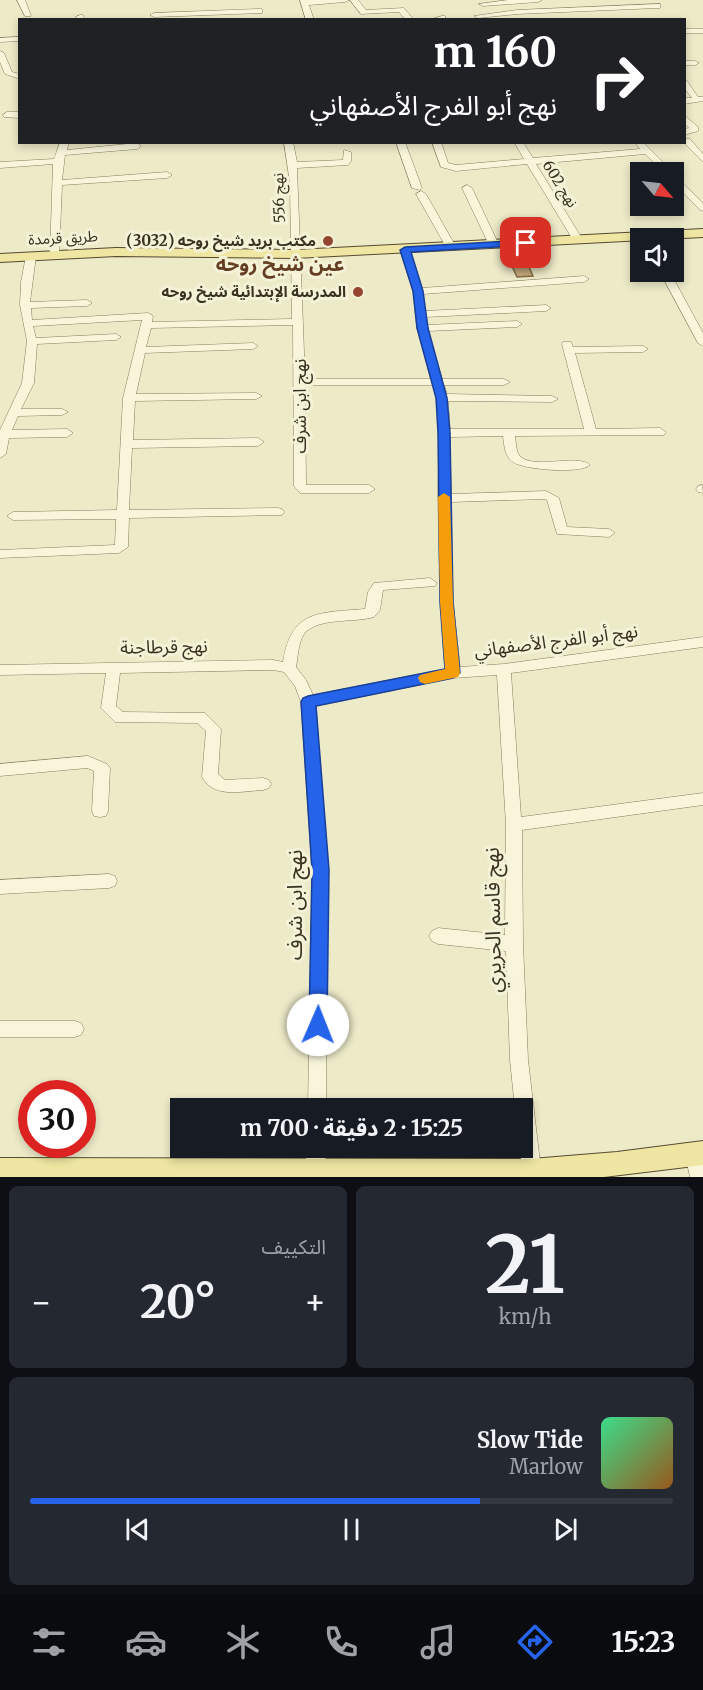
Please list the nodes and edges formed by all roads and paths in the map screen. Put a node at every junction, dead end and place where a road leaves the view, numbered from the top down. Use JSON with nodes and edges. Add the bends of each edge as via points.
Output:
{"nodes":[{"id":1,"x":21,"y":0,"type":"edge"},
{"id":2,"x":345,"y":0,"type":"edge"},
{"id":3,"x":354,"y":0,"type":"edge"},
{"id":4,"x":538,"y":0,"type":"edge"},
{"id":5,"x":304,"y":1,"type":"edge"},
{"id":6,"x":483,"y":4,"type":"dead end"},
{"id":7,"x":657,"y":6,"type":"dead end"},
{"id":8,"x":597,"y":9,"type":"junction"},
{"id":9,"x":546,"y":10,"type":"junction"},
{"id":10,"x":259,"y":11,"type":"dead end"},
{"id":11,"x":28,"y":14,"type":"dead end"},
{"id":12,"x":153,"y":14,"type":"edge"},
{"id":13,"x":478,"y":16,"type":"dead end"},
{"id":14,"x":309,"y":18,"type":"edge"},
{"id":15,"x":409,"y":18,"type":"edge"},
{"id":16,"x":552,"y":18,"type":"edge"},
{"id":17,"x":604,"y":18,"type":"edge"},
{"id":18,"x":686,"y":31,"type":"edge"},
{"id":19,"x":703,"y":31,"type":"edge"},
{"id":20,"x":18,"y":39,"type":"edge"},
{"id":21,"x":0,"y":40,"type":"edge"},
{"id":22,"x":0,"y":54,"type":"edge"},
{"id":23,"x":686,"y":63,"type":"edge"},
{"id":24,"x":695,"y":63,"type":"dead end"},
{"id":25,"x":18,"y":76,"type":"edge"},
{"id":26,"x":686,"y":85,"type":"edge"},
{"id":27,"x":699,"y":97,"type":"edge"},
{"id":28,"x":7,"y":115,"type":"dead end"},
{"id":29,"x":18,"y":115,"type":"edge"},
{"id":30,"x":687,"y":120,"type":"edge"},
{"id":31,"x":703,"y":120,"type":"edge"},
{"id":32,"x":686,"y":137,"type":"edge"},
{"id":33,"x":63,"y":144,"type":"edge"},
{"id":34,"x":288,"y":144,"type":"edge"},
{"id":35,"x":401,"y":144,"type":"edge"},
{"id":36,"x":437,"y":144,"type":"edge"},
{"id":37,"x":519,"y":144,"type":"edge"},
{"id":38,"x":640,"y":144,"type":"edge"},
{"id":39,"x":137,"y":146,"type":"dead end"},
{"id":40,"x":647,"y":151,"type":"junction"},
{"id":41,"x":347,"y":152,"type":"dead end"},
{"id":42,"x":60,"y":157,"type":"junction"},
{"id":43,"x":703,"y":159,"type":"edge"},
{"id":44,"x":529,"y":162,"type":"junction"},
{"id":45,"x":658,"y":162,"type":"edge"},
{"id":46,"x":0,"y":165,"type":"edge"},
{"id":47,"x":358,"y":166,"type":"dead end"},
{"id":48,"x":293,"y":167,"type":"junction"},
{"id":49,"x":167,"y":175,"type":"dead end"},
{"id":50,"x":56,"y":183,"type":"junction"},
{"id":51,"x":467,"y":188,"type":"dead end"},
{"id":52,"x":684,"y":188,"type":"edge"},
{"id":53,"x":703,"y":207,"type":"edge"},
{"id":54,"x":703,"y":233,"type":"edge"},
{"id":55,"x":684,"y":234,"type":"edge"},
{"id":56,"x":630,"y":238,"type":"edge"},
{"id":57,"x":578,"y":240,"type":"junction"},
{"id":58,"x":494,"y":245,"type":"junction"},
{"id":59,"x":450,"y":247,"type":"junction"},
{"id":60,"x":405,"y":250,"type":"junction"},
{"id":61,"x":295,"y":254,"type":"junction"},
{"id":62,"x":54,"y":255,"type":"junction"},
{"id":63,"x":31,"y":256,"type":"junction"},
{"id":64,"x":0,"y":258,"type":"edge"},
{"id":65,"x":584,"y":279,"type":"dead end"},
{"id":66,"x":669,"y":282,"type":"edge"},
{"id":67,"x":418,"y":291,"type":"junction"},
{"id":68,"x":87,"y":303,"type":"dead end"},
{"id":69,"x":25,"y":305,"type":"junction"},
{"id":70,"x":546,"y":308,"type":"dead end"},
{"id":71,"x":421,"y":314,"type":"junction"},
{"id":72,"x":27,"y":322,"type":"junction"},
{"id":73,"x":299,"y":322,"type":"junction"},
{"id":74,"x":204,"y":324,"type":"junction"},
{"id":75,"x":517,"y":324,"type":"dead end"},
{"id":76,"x":147,"y":325,"type":"junction"},
{"id":77,"x":422,"y":328,"type":"junction"},
{"id":78,"x":116,"y":337,"type":"dead end"},
{"id":79,"x":32,"y":340,"type":"junction"},
{"id":80,"x":703,"y":343,"type":"edge"},
{"id":81,"x":202,"y":346,"type":"junction"},
{"id":82,"x":253,"y":346,"type":"dead end"},
{"id":83,"x":643,"y":349,"type":"dead end"},
{"id":84,"x":141,"y":350,"type":"junction"},
{"id":85,"x":438,"y":381,"type":"junction"},
{"id":86,"x":301,"y":382,"type":"junction"},
{"id":87,"x":504,"y":382,"type":"dead end"},
{"id":88,"x":256,"y":396,"type":"dead end"},
{"id":89,"x":129,"y":398,"type":"junction"},
{"id":90,"x":442,"y":398,"type":"junction"},
{"id":91,"x":552,"y":399,"type":"dead end"},
{"id":92,"x":14,"y":412,"type":"junction"},
{"id":93,"x":62,"y":412,"type":"dead end"},
{"id":94,"x":660,"y":432,"type":"dead end"},
{"id":95,"x":67,"y":433,"type":"dead end"},
{"id":96,"x":444,"y":433,"type":"junction"},
{"id":97,"x":591,"y":433,"type":"junction"},
{"id":98,"x":4,"y":434,"type":"junction"},
{"id":99,"x":508,"y":434,"type":"junction"},
{"id":100,"x":258,"y":442,"type":"dead end"},
{"id":101,"x":127,"y":444,"type":"junction"},
{"id":102,"x":0,"y":454,"type":"edge"},
{"id":103,"x":584,"y":465,"type":"dead end"},
{"id":104,"x":369,"y":489,"type":"dead end"},
{"id":105,"x":444,"y":498,"type":"junction"},
{"id":106,"x":278,"y":512,"type":"dead end"},
{"id":107,"x":121,"y":513,"type":"junction"},
{"id":108,"x":14,"y":516,"type":"dead end"},
{"id":109,"x":609,"y":533,"type":"dead end"},
{"id":110,"x":0,"y":554,"type":"edge"},
{"id":111,"x":430,"y":583,"type":"dead end"},
{"id":112,"x":703,"y":642,"type":"edge"},
{"id":113,"x":114,"y":667,"type":"junction"},
{"id":114,"x":289,"y":668,"type":"junction"},
{"id":115,"x":504,"y":669,"type":"junction"},
{"id":116,"x":0,"y":670,"type":"edge"},
{"id":117,"x":453,"y":673,"type":"junction"},
{"id":118,"x":308,"y":702,"type":"junction"},
{"id":119,"x":0,"y":770,"type":"edge"},
{"id":120,"x":263,"y":784,"type":"dead end"},
{"id":121,"x":703,"y":799,"type":"edge"},
{"id":122,"x":100,"y":811,"type":"dead end"},
{"id":123,"x":514,"y":825,"type":"junction"},
{"id":124,"x":109,"y":881,"type":"dead end"},
{"id":125,"x":0,"y":887,"type":"edge"},
{"id":126,"x":438,"y":936,"type":"dead end"},
{"id":127,"x":514,"y":944,"type":"junction"},
{"id":128,"x":0,"y":1029,"type":"edge"},
{"id":129,"x":75,"y":1029,"type":"dead end"},
{"id":130,"x":317,"y":1098,"type":"edge"},
{"id":131,"x":312,"y":1158,"type":"edge"},
{"id":132,"x":700,"y":1162,"type":"edge"},
{"id":133,"x":0,"y":1170,"type":"edge"},
{"id":134,"x":531,"y":1171,"type":"junction"},
{"id":135,"x":66,"y":1174,"type":"edge"},
{"id":136,"x":305,"y":1174,"type":"edge"}],
"edges":[{"from":1,"to":11,"type":"street"},
{"from":2,"to":5,"type":"street"},
{"from":3,"to":15,"type":"street","via":[[362,11],[403,11]]},
{"from":4,"to":6,"type":"street"},
{"from":4,"to":9,"type":"street"},
{"from":5,"to":14,"type":"street"},
{"from":7,"to":8,"type":"street"},
{"from":8,"to":9,"type":"street"},
{"from":8,"to":17,"type":"street"},
{"from":9,"to":13,"type":"street"},
{"from":9,"to":16,"type":"street"},
{"from":10,"to":12,"type":"street"},
{"from":18,"to":19,"type":"street"},
{"from":20,"to":21,"type":"street"},
{"from":22,"to":25,"type":"street","via":[[9,74]]},
{"from":23,"to":24,"type":"street"},
{"from":26,"to":27,"type":"street"},
{"from":28,"to":29,"type":"street"},
{"from":30,"to":31,"type":"street"},
{"from":30,"to":32,"type":"street","via":[[694,130]]},
{"from":32,"to":43,"type":"street"},
{"from":33,"to":42,"type":"street"},
{"from":34,"to":48,"type":"street","name":"نهج 556"},
{"from":35,"to":59,"type":"street","via":[[419,191]]},
{"from":36,"to":44,"type":"street","via":[[444,165],[451,168]]},
{"from":37,"to":44,"type":"street","name":"نهج 602"},
{"from":38,"to":40,"type":"street"},
{"from":39,"to":42,"type":"street"},
{"from":40,"to":44,"type":"street"},
{"from":40,"to":45,"type":"street"},
{"from":41,"to":48,"type":"street","via":[[345,163]]},
{"from":42,"to":46,"type":"street"},
{"from":42,"to":50,"type":"street"},
{"from":44,"to":57,"type":"street","name":"نهج 602"},
{"from":47,"to":48,"type":"street"},
{"from":48,"to":61,"type":"street","name":"نهج 556"},
{"from":49,"to":50,"type":"street"},
{"from":50,"to":62,"type":"street"},
{"from":51,"to":58,"type":"street"},
{"from":52,"to":53,"type":"street"},
{"from":54,"to":55,"type":"main road","name":"طريق قرمدة"},
{"from":56,"to":57,"type":"main road","name":"طريق قرمدة"},
{"from":57,"to":58,"type":"main road","name":"طريق قرمدة"},
{"from":58,"to":59,"type":"main road","name":"طريق قرمدة"},
{"from":59,"to":60,"type":"main road","name":"طريق قرمدة"},
{"from":60,"to":61,"type":"main road","name":"طريق قرمدة"},
{"from":60,"to":67,"type":"street"},
{"from":61,"to":62,"type":"main road","name":"طريق قرمدة"},
{"from":61,"to":73,"type":"street","name":"نهج ابن شرف"},
{"from":62,"to":63,"type":"main road","name":"طريق قرمدة"},
{"from":63,"to":64,"type":"main road","name":"طريق قرمدة"},
{"from":63,"to":69,"type":"street"},
{"from":65,"to":67,"type":"street"},
{"from":66,"to":80,"type":"street"},
{"from":67,"to":71,"type":"street"},
{"from":68,"to":69,"type":"street"},
{"from":69,"to":72,"type":"street"},
{"from":70,"to":71,"type":"street"},
{"from":71,"to":77,"type":"street"},
{"from":72,"to":76,"type":"street","via":[[148,316]]},
{"from":72,"to":79,"type":"street"},
{"from":73,"to":74,"type":"street"},
{"from":73,"to":86,"type":"street","name":"نهج ابن شرف"},
{"from":74,"to":76,"type":"street"},
{"from":74,"to":81,"type":"street"},
{"from":75,"to":77,"type":"street"},
{"from":76,"to":84,"type":"street"},
{"from":77,"to":85,"type":"street"},
{"from":78,"to":79,"type":"street"},
{"from":79,"to":92,"type":"street","via":[[28,383]]},
{"from":81,"to":82,"type":"street"},
{"from":81,"to":84,"type":"street"},
{"from":83,"to":97,"type":"street","via":[[568,347]]},
{"from":84,"to":89,"type":"street"},
{"from":85,"to":86,"type":"street"},
{"from":85,"to":87,"type":"street"},
{"from":85,"to":90,"type":"street"},
{"from":86,"to":104,"type":"street","name":"نهج ابن شرف","via":[[300,486],[304,490]]},
{"from":88,"to":89,"type":"street"},
{"from":89,"to":101,"type":"street"},
{"from":90,"to":91,"type":"street"},
{"from":90,"to":96,"type":"street"},
{"from":92,"to":93,"type":"street"},
{"from":92,"to":98,"type":"street"},
{"from":94,"to":97,"type":"street"},
{"from":95,"to":98,"type":"street"},
{"from":96,"to":99,"type":"street"},
{"from":96,"to":105,"type":"street"},
{"from":97,"to":99,"type":"street"},
{"from":98,"to":102,"type":"street"},
{"from":99,"to":103,"type":"street","via":[[514,456],[523,463]]},
{"from":100,"to":101,"type":"street"},
{"from":101,"to":107,"type":"street"},
{"from":105,"to":109,"type":"street","via":[[546,495],[553,498],[562,531]]},
{"from":105,"to":117,"type":"street","via":[[446,602]]},
{"from":106,"to":107,"type":"street"},
{"from":107,"to":108,"type":"street"},
{"from":107,"to":110,"type":"street","via":[[121,547],[117,550]]},
{"from":111,"to":114,"type":"street","via":[[379,586],[369,614],[318,620],[303,626],[295,639]]},
{"from":112,"to":115,"type":"street","name":"نهج أبو الفرج الأصفهاني"},
{"from":113,"to":114,"type":"street","name":"نهج قرطاجنة"},
{"from":113,"to":116,"type":"street","name":"نهج قرطاجنة"},
{"from":113,"to":120,"type":"street","via":[[108,708],[120,718],[200,717],[214,729],[210,777],[222,786]]},
{"from":114,"to":118,"type":"street","via":[[302,684]]},
{"from":115,"to":117,"type":"street","name":"نهج أبو الفرج الأصفهاني"},
{"from":115,"to":123,"type":"street","name":"نهج قاسم الحريري"},
{"from":117,"to":118,"type":"street","name":"نهج أبو الفرج الأصفهاني"},
{"from":118,"to":130,"type":"street","name":"نهج ابن شرف","via":[[320,870]]},
{"from":119,"to":122,"type":"street","via":[[88,762],[102,768]]},
{"from":121,"to":123,"type":"street"},
{"from":123,"to":127,"type":"street","name":"نهج قاسم الحريري"},
{"from":124,"to":125,"type":"street"},
{"from":126,"to":127,"type":"street"},
{"from":127,"to":134,"type":"street","name":"نهج قاسم الحريري","via":[[519,1060]]},
{"from":128,"to":129,"type":"street"},
{"from":131,"to":136,"type":"street"},
{"from":132,"to":134,"type":"main road"},
{"from":133,"to":135,"type":"main road"},
{"from":134,"to":136,"type":"main road"},
{"from":135,"to":136,"type":"main road"}]}
